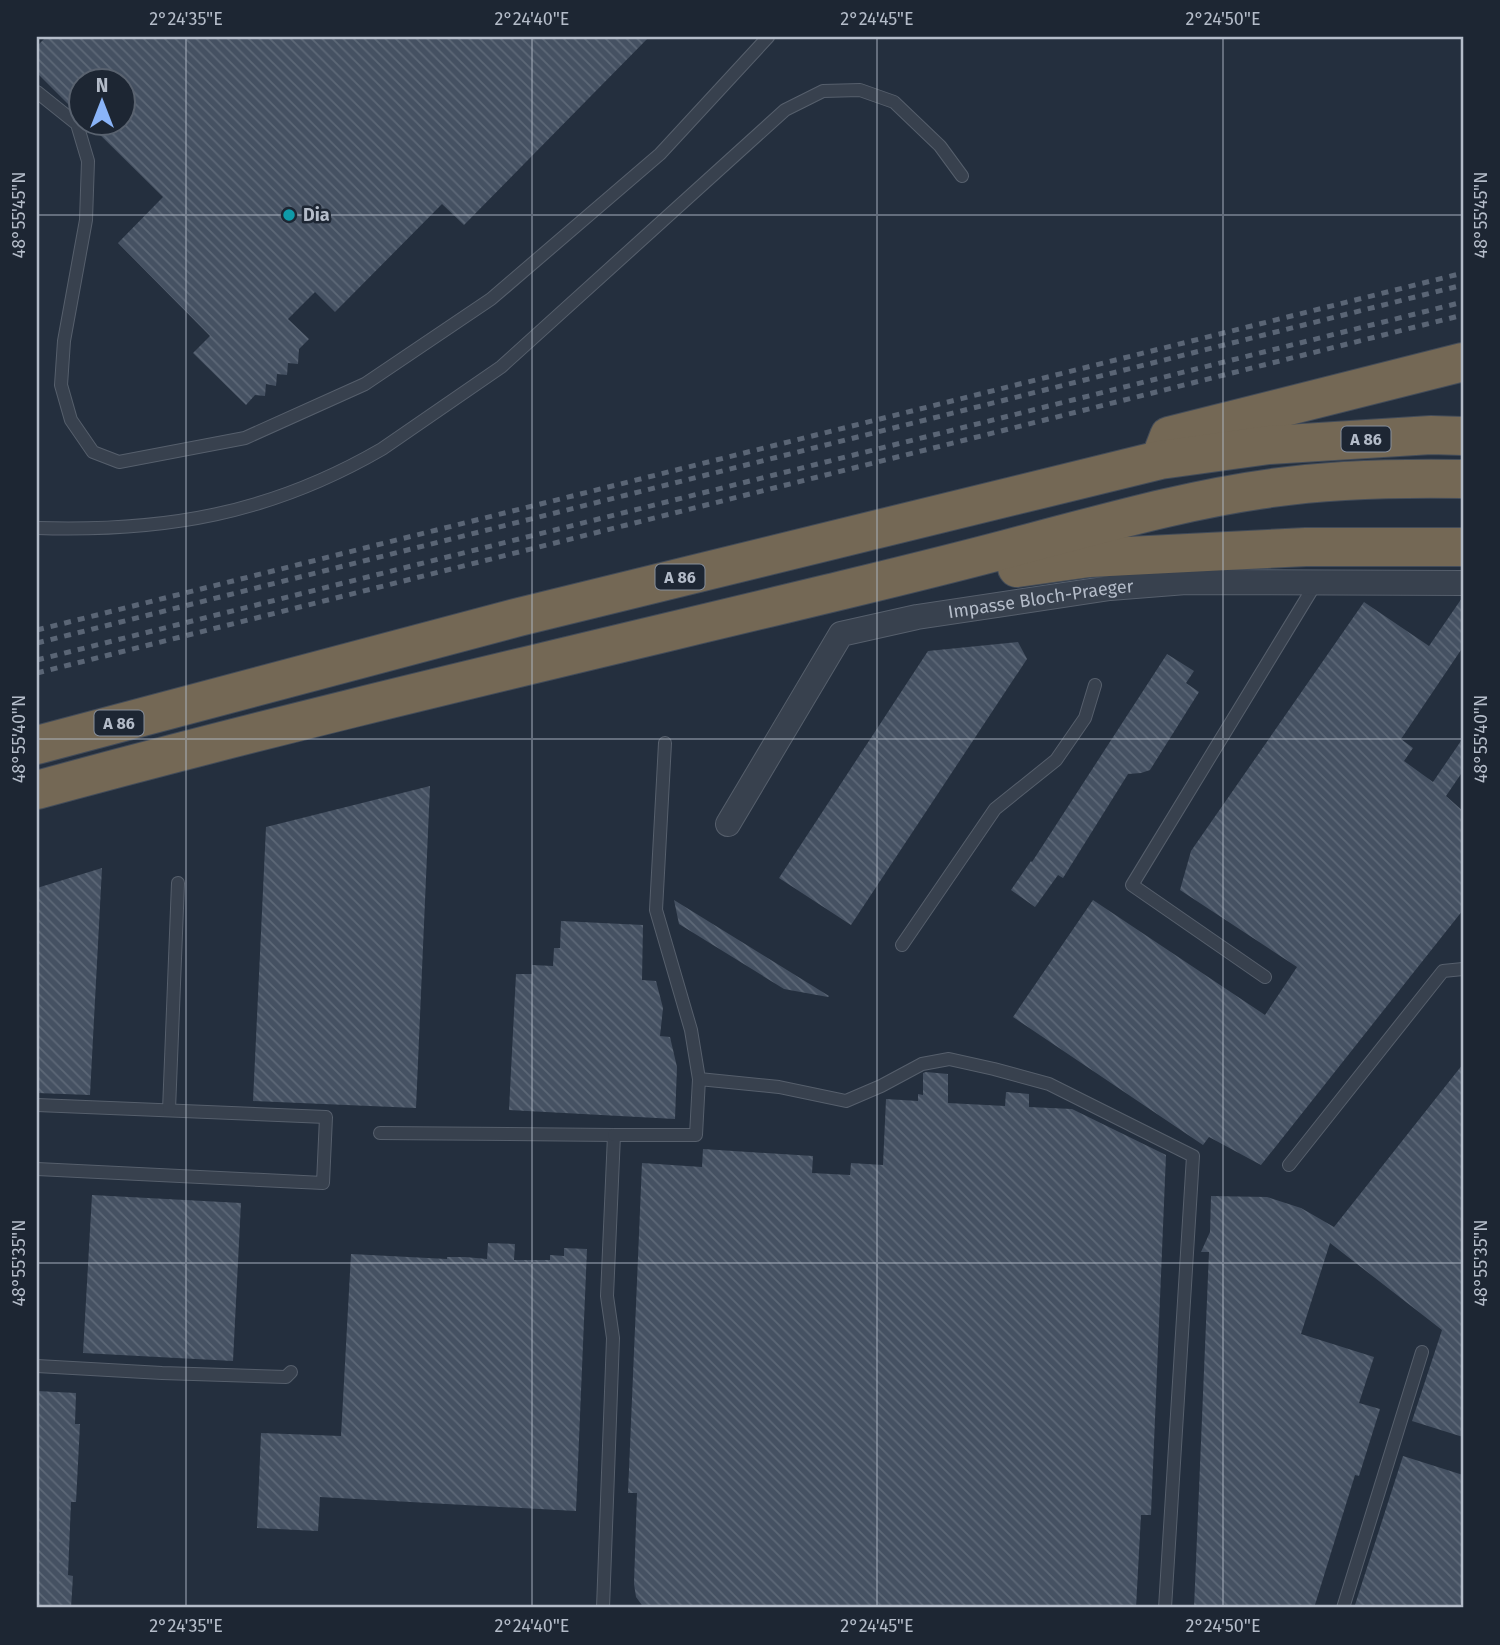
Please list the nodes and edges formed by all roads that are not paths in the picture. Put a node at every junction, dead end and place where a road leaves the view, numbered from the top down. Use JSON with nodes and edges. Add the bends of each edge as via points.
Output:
{"nodes":[{"id":1,"x":768,"y":37,"type":"edge"},
{"id":2,"x":37,"y":92,"type":"edge"},
{"id":3,"x":962,"y":176,"type":"dead end"},
{"id":4,"x":1463,"y":362,"type":"edge"},
{"id":5,"x":1463,"y":436,"type":"edge"},
{"id":6,"x":1160,"y":460,"type":"junction"},
{"id":7,"x":1463,"y":479,"type":"edge"},
{"id":8,"x":37,"y":528,"type":"edge"},
{"id":9,"x":1463,"y":547,"type":"edge"},
{"id":10,"x":975,"y":558,"type":"junction"},
{"id":11,"x":1316,"y":583,"type":"junction"},
{"id":12,"x":1463,"y":583,"type":"edge"},
{"id":13,"x":1095,"y":685,"type":"dead end"},
{"id":14,"x":202,"y":700,"type":"junction"},
{"id":15,"x":37,"y":719,"type":"edge"},
{"id":16,"x":664,"y":743,"type":"dead end"},
{"id":17,"x":37,"y":745,"type":"edge"},
{"id":18,"x":37,"y":790,"type":"edge"},
{"id":19,"x":728,"y":824,"type":"dead end"},
{"id":20,"x":178,"y":883,"type":"dead end"},
{"id":21,"x":902,"y":945,"type":"dead end"},
{"id":22,"x":1463,"y":969,"type":"edge"},
{"id":23,"x":1265,"y":977,"type":"dead end"},
{"id":24,"x":699,"y":1079,"type":"junction"},
{"id":25,"x":37,"y":1105,"type":"edge"},
{"id":26,"x":169,"y":1110,"type":"junction"},
{"id":27,"x":380,"y":1133,"type":"dead end"},
{"id":28,"x":614,"y":1135,"type":"junction"},
{"id":29,"x":1289,"y":1165,"type":"dead end"},
{"id":30,"x":37,"y":1169,"type":"edge"},
{"id":31,"x":1422,"y":1352,"type":"dead end"},
{"id":32,"x":37,"y":1366,"type":"edge"},
{"id":33,"x":291,"y":1372,"type":"dead end"},
{"id":34,"x":603,"y":1608,"type":"edge"},
{"id":35,"x":1165,"y":1608,"type":"edge"},
{"id":36,"x":1343,"y":1608,"type":"edge"}],
"edges":[{"from":1,"to":2,"type":"lane","via":[[660,154],[491,299],[365,384],[245,438],[119,462],[93,452],[71,420],[61,385],[64,341],[86,220],[88,161],[77,124]]},
{"from":3,"to":8,"type":"lane","via":[[940,146],[894,102],[860,90],[823,91],[785,110],[501,367],[352,466],[280,496],[201,518],[124,528]]},
{"from":4,"to":6,"type":"highway","via":[[1169,436]]},
{"from":5,"to":6,"type":"highway","number":"A 86","via":[[1269,445]]},
{"from":6,"to":14,"type":"highway","number":"A 86"},
{"from":7,"to":10,"type":"highway","number":"A 86","via":[[1339,481],[1272,488],[1162,508]]},
{"from":9,"to":10,"type":"highway","via":[[1306,547],[1089,558],[992,572]]},
{"from":10,"to":18,"type":"highway","number":"A 86","via":[[226,739]]},
{"from":11,"to":12,"type":"street","name":"Impasse Bloch-Praeger"},
{"from":11,"to":19,"type":"street","name":"Impasse Bloch-Praeger","via":[[1186,582],[1110,588],[917,617],[841,634]]},
{"from":11,"to":23,"type":"lane","via":[[1132,885]]},
{"from":13,"to":21,"type":"lane","via":[[1085,718],[1056,760],[995,810]]},
{"from":14,"to":15,"type":"highway","via":[[162,689]]},
{"from":14,"to":17,"type":"highway","number":"A 86"},
{"from":16,"to":24,"type":"lane","via":[[656,910],[691,1030]]},
{"from":20,"to":26,"type":"lane"},
{"from":22,"to":29,"type":"lane","via":[[1443,971]]},
{"from":24,"to":28,"type":"lane","via":[[696,1135]]},
{"from":24,"to":35,"type":"lane","via":[[779,1087],[846,1101],[922,1064],[949,1059],[1049,1084],[1193,1156]]},
{"from":25,"to":26,"type":"lane"},
{"from":26,"to":30,"type":"lane","via":[[326,1117],[323,1183]]},
{"from":27,"to":28,"type":"lane"},
{"from":28,"to":34,"type":"lane"},
{"from":31,"to":36,"type":"lane"},
{"from":32,"to":33,"type":"lane","via":[[286,1377]]}]}
